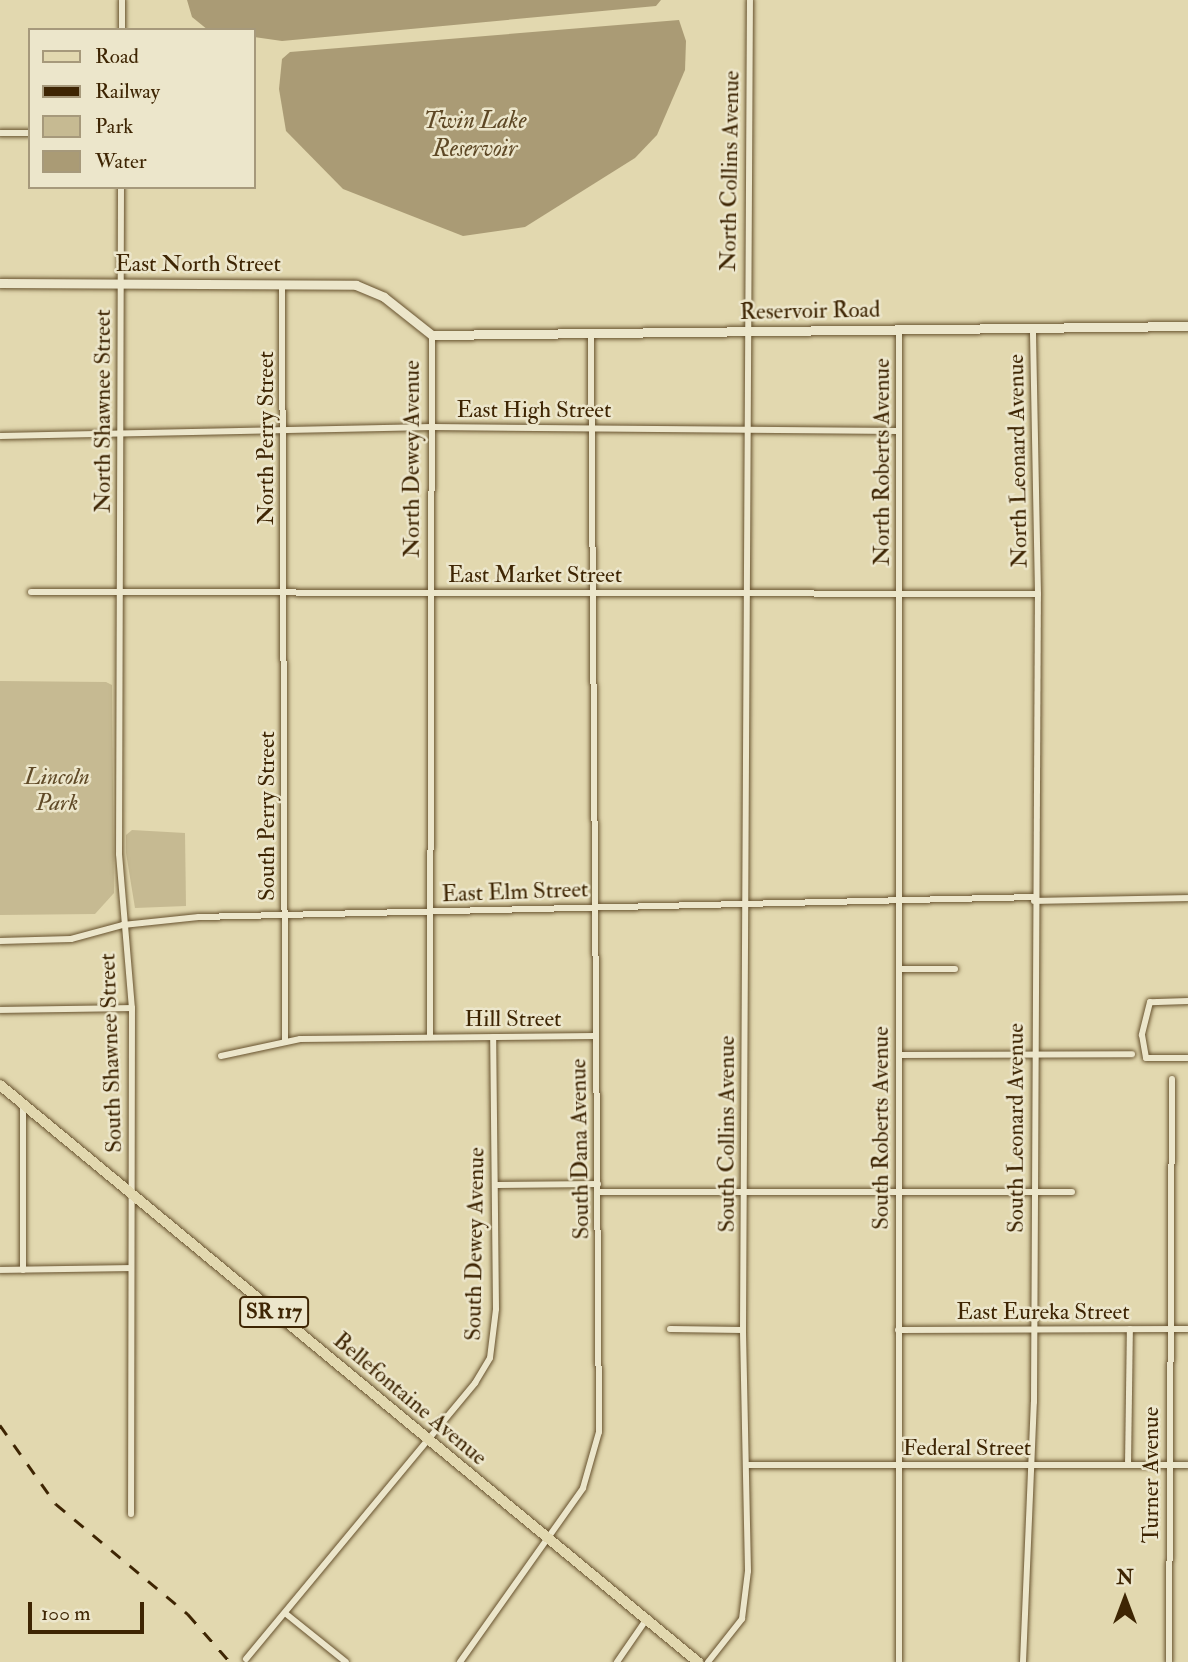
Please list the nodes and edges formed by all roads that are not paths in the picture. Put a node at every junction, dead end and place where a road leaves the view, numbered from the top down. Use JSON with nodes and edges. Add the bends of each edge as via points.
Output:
{"nodes":[{"id":1,"x":122,"y":0,"type":"edge"},
{"id":2,"x":750,"y":0,"type":"edge"},
{"id":3,"x":122,"y":28,"type":"edge"},
{"id":4,"x":28,"y":132,"type":"edge"},
{"id":5,"x":0,"y":133,"type":"edge"},
{"id":6,"x":121,"y":189,"type":"edge"},
{"id":7,"x":0,"y":283,"type":"edge"},
{"id":8,"x":121,"y":283,"type":"junction"},
{"id":9,"x":282,"y":284,"type":"junction"},
{"id":10,"x":391,"y":302,"type":"joint"},
{"id":11,"x":1188,"y":326,"type":"edge"},
{"id":12,"x":1033,"y":328,"type":"junction"},
{"id":13,"x":899,"y":330,"type":"junction"},
{"id":14,"x":747,"y":331,"type":"junction"},
{"id":15,"x":590,"y":333,"type":"junction"},
{"id":16,"x":432,"y":335,"type":"junction"},
{"id":17,"x":432,"y":427,"type":"junction"},
{"id":18,"x":591,"y":428,"type":"junction"},
{"id":19,"x":747,"y":428,"type":"junction"},
{"id":20,"x":284,"y":429,"type":"junction"},
{"id":21,"x":899,"y":430,"type":"junction"},
{"id":22,"x":121,"y":433,"type":"junction"},
{"id":23,"x":0,"y":436,"type":"edge"},
{"id":24,"x":31,"y":592,"type":"dead end"},
{"id":25,"x":120,"y":592,"type":"junction"},
{"id":26,"x":284,"y":592,"type":"junction"},
{"id":27,"x":431,"y":593,"type":"junction"},
{"id":28,"x":593,"y":593,"type":"junction"},
{"id":29,"x":747,"y":593,"type":"junction"},
{"id":30,"x":899,"y":594,"type":"junction"},
{"id":31,"x":1038,"y":594,"type":"junction"},
{"id":32,"x":899,"y":898,"type":"junction"},
{"id":33,"x":1188,"y":898,"type":"edge"},
{"id":34,"x":1034,"y":899,"type":"junction"},
{"id":35,"x":746,"y":903,"type":"junction"},
{"id":36,"x":595,"y":906,"type":"junction"},
{"id":37,"x":430,"y":912,"type":"junction"},
{"id":38,"x":285,"y":916,"type":"junction"},
{"id":39,"x":123,"y":925,"type":"junction"},
{"id":40,"x":0,"y":941,"type":"edge"},
{"id":41,"x":899,"y":969,"type":"junction"},
{"id":42,"x":955,"y":969,"type":"dead end"},
{"id":43,"x":1188,"y":1002,"type":"edge"},
{"id":44,"x":132,"y":1008,"type":"junction"},
{"id":45,"x":0,"y":1010,"type":"edge"},
{"id":46,"x":596,"y":1036,"type":"junction"},
{"id":47,"x":430,"y":1037,"type":"junction"},
{"id":48,"x":493,"y":1037,"type":"junction"},
{"id":49,"x":285,"y":1040,"type":"junction"},
{"id":50,"x":1132,"y":1054,"type":"dead end"},
{"id":51,"x":899,"y":1055,"type":"junction"},
{"id":52,"x":1034,"y":1055,"type":"junction"},
{"id":53,"x":221,"y":1056,"type":"dead end"},
{"id":54,"x":1188,"y":1058,"type":"edge"},
{"id":55,"x":1172,"y":1079,"type":"dead end"},
{"id":56,"x":0,"y":1085,"type":"edge"},
{"id":57,"x":23,"y":1104,"type":"junction"},
{"id":58,"x":496,"y":1185,"type":"junction"},
{"id":59,"x":598,"y":1188,"type":"junction"},
{"id":60,"x":744,"y":1192,"type":"junction"},
{"id":61,"x":898,"y":1192,"type":"junction"},
{"id":62,"x":1033,"y":1192,"type":"junction"},
{"id":63,"x":1072,"y":1192,"type":"dead end"},
{"id":64,"x":131,"y":1193,"type":"junction"},
{"id":65,"x":131,"y":1268,"type":"junction"},
{"id":66,"x":0,"y":1270,"type":"edge"},
{"id":67,"x":23,"y":1270,"type":"junction"},
{"id":68,"x":670,"y":1329,"type":"dead end"},
{"id":69,"x":1034,"y":1329,"type":"junction"},
{"id":70,"x":1130,"y":1329,"type":"junction"},
{"id":71,"x":1168,"y":1329,"type":"junction"},
{"id":72,"x":1188,"y":1329,"type":"edge"},
{"id":73,"x":743,"y":1330,"type":"junction"},
{"id":74,"x":898,"y":1330,"type":"junction"},
{"id":75,"x":427,"y":1439,"type":"junction"},
{"id":76,"x":747,"y":1465,"type":"junction"},
{"id":77,"x":899,"y":1465,"type":"junction"},
{"id":78,"x":1032,"y":1465,"type":"junction"},
{"id":79,"x":1128,"y":1465,"type":"junction"},
{"id":80,"x":1168,"y":1465,"type":"junction"},
{"id":81,"x":1188,"y":1465,"type":"edge"},
{"id":82,"x":131,"y":1514,"type":"dead end"},
{"id":83,"x":548,"y":1538,"type":"junction"},
{"id":84,"x":285,"y":1613,"type":"junction"},
{"id":85,"x":646,"y":1620,"type":"junction"},
{"id":86,"x":246,"y":1660,"type":"dead end"},
{"id":87,"x":346,"y":1662,"type":"edge"},
{"id":88,"x":460,"y":1662,"type":"edge"},
{"id":89,"x":617,"y":1662,"type":"edge"},
{"id":90,"x":698,"y":1662,"type":"edge"},
{"id":91,"x":708,"y":1662,"type":"edge"},
{"id":92,"x":899,"y":1662,"type":"edge"},
{"id":93,"x":1023,"y":1662,"type":"edge"},
{"id":94,"x":1169,"y":1662,"type":"edge"}],
"edges":[{"from":1,"to":3,"type":"street"},
{"from":2,"to":14,"type":"street","name":"North Collins Avenue"},
{"from":4,"to":5,"type":"street"},
{"from":6,"to":8,"type":"street","name":"North Shawnee Street"},
{"from":7,"to":8,"type":"street","name":"East North Street"},
{"from":8,"to":9,"type":"street","name":"East North Street"},
{"from":8,"to":22,"type":"street","name":"North Shawnee Street"},
{"from":9,"to":10,"type":"street","name":"East North Street","via":[[356,285]]},
{"from":9,"to":20,"type":"street","name":"North Perry Street"},
{"from":10,"to":16,"type":"street","name":"North Dewey Avenue"},
{"from":11,"to":12,"type":"street","name":"Reservoir Road"},
{"from":12,"to":13,"type":"street","name":"Reservoir Road"},
{"from":12,"to":31,"type":"street","name":"North Leonard Avenue"},
{"from":13,"to":14,"type":"street","name":"Reservoir Road"},
{"from":13,"to":21,"type":"street","name":"North Roberts Avenue"},
{"from":14,"to":15,"type":"street","name":"Reservoir Road"},
{"from":14,"to":19,"type":"street","name":"North Collins Avenue"},
{"from":15,"to":16,"type":"street","name":"Reservoir Road"},
{"from":15,"to":18,"type":"street","name":"South Dana Avenue"},
{"from":16,"to":17,"type":"street","name":"North Dewey Avenue"},
{"from":17,"to":18,"type":"street","name":"East High Street"},
{"from":17,"to":20,"type":"street","name":"East High Street"},
{"from":17,"to":27,"type":"street","name":"North Dewey Avenue"},
{"from":18,"to":19,"type":"street","name":"East High Street"},
{"from":18,"to":28,"type":"street","name":"South Dana Avenue"},
{"from":19,"to":21,"type":"street","name":"East High Street"},
{"from":19,"to":29,"type":"street","name":"North Collins Avenue"},
{"from":20,"to":22,"type":"street","name":"East High Street"},
{"from":20,"to":26,"type":"street","name":"North Perry Street"},
{"from":21,"to":30,"type":"street","name":"North Roberts Avenue"},
{"from":22,"to":23,"type":"street","name":"East High Street"},
{"from":22,"to":25,"type":"street","name":"North Shawnee Street"},
{"from":24,"to":25,"type":"street","name":"East Market Street"},
{"from":25,"to":26,"type":"street","name":"East Market Street"},
{"from":25,"to":39,"type":"street","name":"South Shawnee Street"},
{"from":26,"to":27,"type":"street","name":"East Market Street"},
{"from":26,"to":38,"type":"street","name":"South Perry Street"},
{"from":27,"to":28,"type":"street","name":"East Market Street"},
{"from":27,"to":37,"type":"street"},
{"from":28,"to":29,"type":"street","name":"East Market Street"},
{"from":28,"to":36,"type":"street","name":"South Dana Avenue"},
{"from":29,"to":30,"type":"street","name":"East Market Street"},
{"from":29,"to":35,"type":"street","name":"South Collins Avenue"},
{"from":30,"to":31,"type":"street","name":"East Market Street"},
{"from":30,"to":32,"type":"street","name":"South Roberts Avenue"},
{"from":31,"to":34,"type":"street","name":"South Leonard Avenue"},
{"from":32,"to":34,"type":"street","name":"East Elm Street"},
{"from":32,"to":35,"type":"street","name":"East Elm Street"},
{"from":32,"to":41,"type":"street","name":"South Roberts Avenue"},
{"from":33,"to":34,"type":"street","name":"East Elm Street"},
{"from":34,"to":52,"type":"street","name":"South Leonard Avenue"},
{"from":35,"to":36,"type":"street","name":"East Elm Street"},
{"from":35,"to":60,"type":"street","name":"South Collins Avenue"},
{"from":36,"to":37,"type":"street","name":"East Elm Street"},
{"from":36,"to":46,"type":"street","name":"South Dana Avenue"},
{"from":37,"to":38,"type":"street","name":"East Elm Street"},
{"from":37,"to":47,"type":"street"},
{"from":38,"to":39,"type":"street","name":"East Elm Street","via":[[179,918]]},
{"from":38,"to":49,"type":"street","name":"South Perry Street"},
{"from":39,"to":40,"type":"street","name":"East Elm Street","via":[[71,939]]},
{"from":39,"to":44,"type":"street","name":"South Shawnee Street"},
{"from":41,"to":42,"type":"street"},
{"from":41,"to":51,"type":"street","name":"South Roberts Avenue"},
{"from":43,"to":54,"type":"street","via":[[1150,1002],[1144,1015],[1142,1052],[1146,1058]]},
{"from":44,"to":45,"type":"street"},
{"from":44,"to":64,"type":"street","name":"South Shawnee Street"},
{"from":46,"to":48,"type":"street","name":"Hill Street"},
{"from":46,"to":59,"type":"street","name":"South Dana Avenue"},
{"from":47,"to":48,"type":"street","name":"Hill Street"},
{"from":47,"to":49,"type":"street","name":"Hill Street"},
{"from":48,"to":58,"type":"street","name":"South Dewey Avenue"},
{"from":49,"to":53,"type":"street"},
{"from":50,"to":52,"type":"street"},
{"from":51,"to":52,"type":"street"},
{"from":51,"to":61,"type":"street","name":"South Roberts Avenue"},
{"from":52,"to":62,"type":"street","name":"South Leonard Avenue"},
{"from":55,"to":71,"type":"street","name":"Turner Avenue","via":[[1172,1319]]},
{"from":56,"to":57,"type":"main road","name":"Bellefontaine Avenue","number":"SR 117"},
{"from":57,"to":64,"type":"main road","name":"Bellefontaine Avenue","number":"SR 117"},
{"from":57,"to":67,"type":"street"},
{"from":58,"to":59,"type":"street"},
{"from":58,"to":75,"type":"street","name":"South Dewey Avenue","via":[[493,1346],[475,1383]]},
{"from":59,"to":60,"type":"street"},
{"from":59,"to":83,"type":"street","name":"South Dana Avenue","via":[[599,1432],[583,1488]]},
{"from":60,"to":61,"type":"street"},
{"from":60,"to":73,"type":"street","name":"South Collins Avenue"},
{"from":61,"to":62,"type":"street"},
{"from":61,"to":74,"type":"street","name":"South Roberts Avenue"},
{"from":62,"to":63,"type":"street"},
{"from":62,"to":69,"type":"street","name":"South Leonard Avenue"},
{"from":64,"to":65,"type":"street","name":"South Shawnee Street"},
{"from":64,"to":75,"type":"main road","name":"Bellefontaine Avenue","number":"SR 117"},
{"from":65,"to":67,"type":"street"},
{"from":65,"to":82,"type":"street","name":"South Shawnee Street"},
{"from":66,"to":67,"type":"street"},
{"from":68,"to":73,"type":"street"},
{"from":69,"to":70,"type":"street","name":"East Eureka Street"},
{"from":69,"to":74,"type":"street","name":"East Eureka Street"},
{"from":69,"to":78,"type":"street","name":"South Leonard Avenue"},
{"from":70,"to":71,"type":"street","name":"East Eureka Street"},
{"from":70,"to":79,"type":"street"},
{"from":71,"to":72,"type":"street","name":"East Eureka Street"},
{"from":71,"to":80,"type":"street","name":"Turner Avenue"},
{"from":73,"to":76,"type":"street","name":"South Collins Avenue"},
{"from":74,"to":77,"type":"street","name":"South Roberts Avenue"},
{"from":75,"to":83,"type":"main road","name":"Bellefontaine Avenue","number":"SR 117"},
{"from":75,"to":84,"type":"street","name":"South Dewey Avenue"},
{"from":76,"to":77,"type":"street","name":"Federal Street"},
{"from":76,"to":91,"type":"street","name":"South Collins Avenue","via":[[746,1611]]},
{"from":77,"to":78,"type":"street","name":"Federal Street"},
{"from":77,"to":92,"type":"street","name":"South Roberts Avenue"},
{"from":78,"to":79,"type":"street","name":"Federal Street"},
{"from":78,"to":93,"type":"street","name":"South Leonard Avenue"},
{"from":79,"to":80,"type":"street","name":"Federal Street"},
{"from":80,"to":81,"type":"street","name":"Federal Street"},
{"from":80,"to":94,"type":"street","name":"Turner Avenue"},
{"from":83,"to":85,"type":"main road","name":"Bellefontaine Avenue","number":"SR 117"},
{"from":83,"to":88,"type":"street","name":"South Dana Avenue"},
{"from":84,"to":86,"type":"street","name":"South Dewey Avenue"},
{"from":84,"to":87,"type":"street"},
{"from":85,"to":89,"type":"street"},
{"from":85,"to":90,"type":"main road","name":"Bellefontaine Avenue","number":"SR 117"}]}
